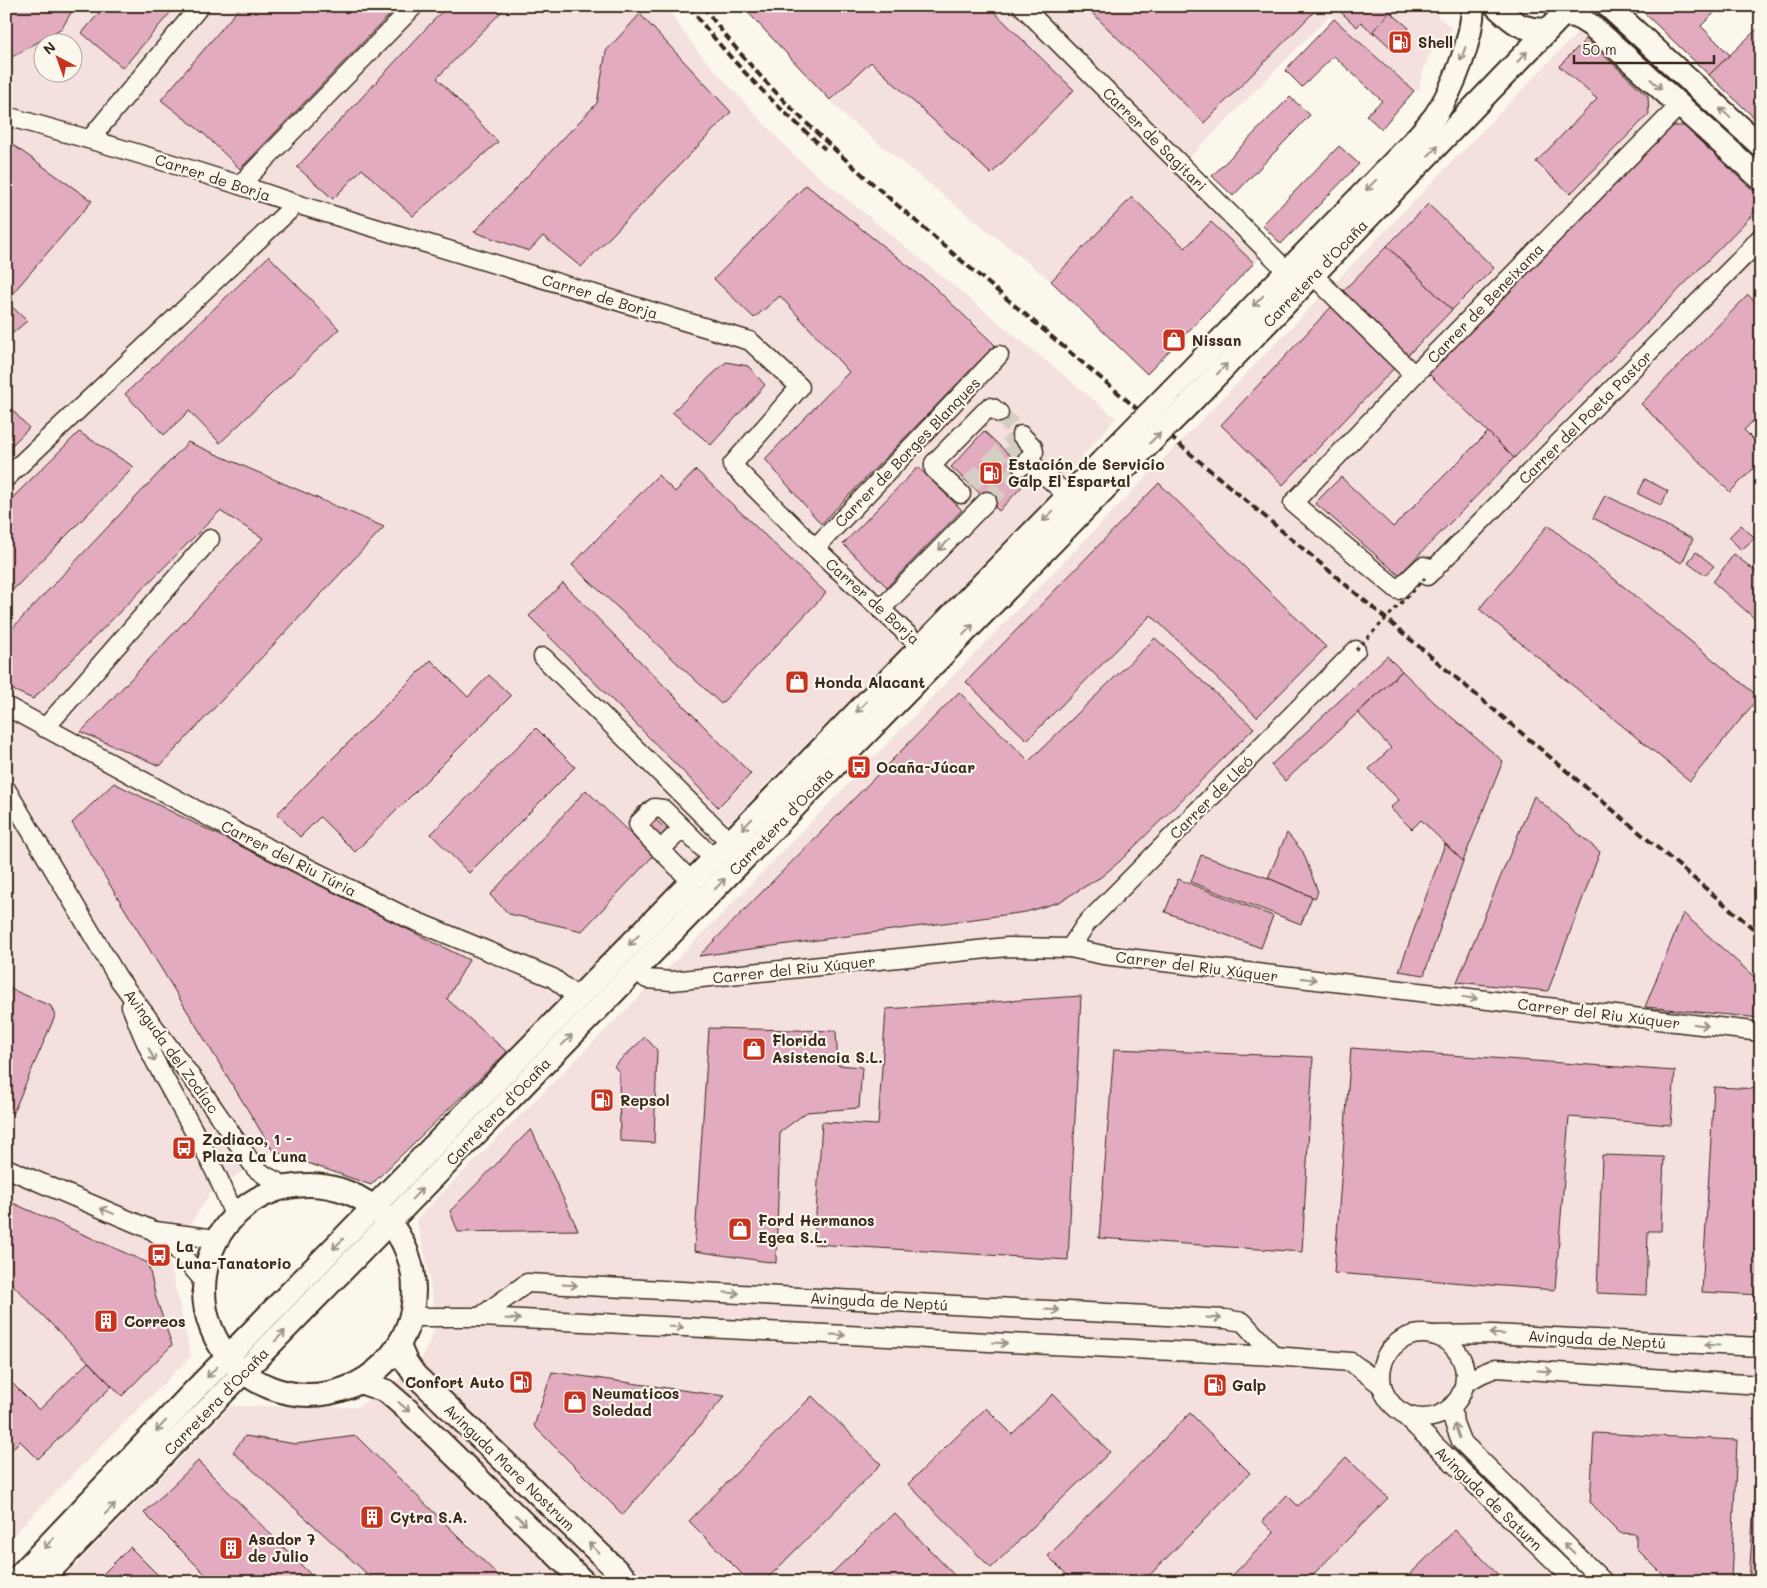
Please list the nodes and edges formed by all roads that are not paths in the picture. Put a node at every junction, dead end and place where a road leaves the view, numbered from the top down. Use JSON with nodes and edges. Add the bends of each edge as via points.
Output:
{"nodes":[{"id":1,"x":200,"y":6,"type":"edge"},
{"id":2,"x":414,"y":6,"type":"edge"},
{"id":3,"x":1022,"y":6,"type":"edge"},
{"id":4,"x":1473,"y":6,"type":"edge"},
{"id":5,"x":1496,"y":6,"type":"edge"},
{"id":6,"x":1608,"y":6,"type":"edge"},
{"id":7,"x":1560,"y":17,"type":"edge"},
{"id":8,"x":1680,"y":105,"type":"junction"},
{"id":9,"x":6,"y":116,"type":"edge"},
{"id":10,"x":90,"y":139,"type":"junction"},
{"id":11,"x":1761,"y":146,"type":"edge"},
{"id":12,"x":1761,"y":180,"type":"edge"},
{"id":13,"x":240,"y":185,"type":"junction"},
{"id":14,"x":296,"y":204,"type":"junction"},
{"id":15,"x":1761,"y":237,"type":"edge"},
{"id":16,"x":1761,"y":246,"type":"edge"},
{"id":17,"x":1745,"y":255,"type":"junction"},
{"id":18,"x":1287,"y":271,"type":"junction"},
{"id":19,"x":1313,"y":276,"type":"junction"},
{"id":20,"x":999,"y":355,"type":"dead end"},
{"id":21,"x":1414,"y":376,"type":"junction"},
{"id":22,"x":1180,"y":397,"type":"junction"},
{"id":23,"x":999,"y":413,"type":"dead end"},
{"id":24,"x":1021,"y":435,"type":"tunnel mouth"},
{"id":25,"x":1114,"y":464,"type":"junction"},
{"id":26,"x":6,"y":478,"type":"edge"},
{"id":27,"x":1068,"y":496,"type":"junction"},
{"id":28,"x":1293,"y":503,"type":"joint"},
{"id":29,"x":210,"y":539,"type":"dead end"},
{"id":30,"x":815,"y":548,"type":"junction"},
{"id":31,"x":881,"y":609,"type":"junction"},
{"id":32,"x":921,"y":647,"type":"junction"},
{"id":33,"x":951,"y":647,"type":"junction"},
{"id":34,"x":1356,"y":650,"type":"road end"},
{"id":35,"x":543,"y":656,"type":"dead end"},
{"id":36,"x":6,"y":706,"type":"edge"},
{"id":37,"x":45,"y":728,"type":"junction"},
{"id":38,"x":6,"y":789,"type":"edge"},
{"id":39,"x":682,"y":829,"type":"junction"},
{"id":40,"x":730,"y":842,"type":"junction"},
{"id":41,"x":660,"y":850,"type":"junction"},
{"id":42,"x":713,"y":858,"type":"junction"},
{"id":43,"x":691,"y":881,"type":"junction"},
{"id":44,"x":1070,"y":948,"type":"junction"},
{"id":45,"x":636,"y":969,"type":"junction"},
{"id":46,"x":118,"y":978,"type":"junction"},
{"id":47,"x":578,"y":997,"type":"junction"},
{"id":48,"x":1761,"y":1032,"type":"edge"},
{"id":49,"x":6,"y":1168,"type":"edge"},
{"id":50,"x":287,"y":1187,"type":"junction"},
{"id":51,"x":234,"y":1216,"type":"junction"},
{"id":52,"x":381,"y":1216,"type":"junction"},
{"id":53,"x":152,"y":1230,"type":"junction"},
{"id":54,"x":216,"y":1239,"type":"junction"},
{"id":55,"x":203,"y":1280,"type":"junction"},
{"id":56,"x":412,"y":1317,"type":"junction"},
{"id":57,"x":480,"y":1317,"type":"junction"},
{"id":58,"x":1432,"y":1334,"type":"junction"},
{"id":59,"x":399,"y":1346,"type":"junction"},
{"id":60,"x":1761,"y":1347,"type":"edge"},
{"id":61,"x":229,"y":1355,"type":"junction"},
{"id":62,"x":1274,"y":1356,"type":"junction"},
{"id":63,"x":246,"y":1371,"type":"junction"},
{"id":64,"x":363,"y":1383,"type":"junction"},
{"id":65,"x":1465,"y":1383,"type":"junction"},
{"id":66,"x":1761,"y":1384,"type":"edge"},
{"id":67,"x":1381,"y":1385,"type":"junction"},
{"id":68,"x":1452,"y":1407,"type":"junction"},
{"id":69,"x":1402,"y":1413,"type":"junction"},
{"id":70,"x":1570,"y":1580,"type":"edge"},
{"id":71,"x":13,"y":1582,"type":"edge"},
{"id":72,"x":39,"y":1582,"type":"edge"},
{"id":73,"x":584,"y":1582,"type":"edge"},
{"id":74,"x":629,"y":1582,"type":"edge"},
{"id":75,"x":1604,"y":1582,"type":"edge"}],
"edges":[{"from":1,"to":10,"type":"street"},
{"from":2,"to":13,"type":"street"},
{"from":3,"to":18,"type":"street","name":"Carrer de Sagitari"},
{"from":4,"to":18,"type":"main road","name":"Carretera d'Ocaña","one_way":true,"via":[[1460,66],[1435,116]]},
{"from":5,"to":7,"type":"main road","via":[[1515,23],[1530,30]]},
{"from":11,"to":6,"type":"main road","one_way":true},
{"from":7,"to":8,"type":"main road","one_way":true,"via":[[1576,16],[1592,26]]},
{"from":19,"to":7,"type":"main road","name":"Carretera d'Ocaña","one_way":true},
{"from":8,"to":12,"type":"main road"},
{"from":8,"to":21,"type":"street","name":"Carrer de Beneixama"},
{"from":9,"to":10,"type":"street","name":"Carrer de Borja"},
{"from":10,"to":13,"type":"street","name":"Carrer de Borja"},
{"from":13,"to":14,"type":"street","name":"Carrer de Borja"},
{"from":14,"to":26,"type":"street"},
{"from":14,"to":30,"type":"street","name":"Carrer de Borja","via":[[750,341],[800,388],[732,465]]},
{"from":15,"to":17,"type":"street","name":"Carrer del Poeta Pastor"},
{"from":16,"to":17,"type":"street","name":"Carrer del Poeta Pastor"},
{"from":17,"to":28,"type":"street","name":"Carrer del Poeta Pastor","via":[[1430,573],[1423,566],[1398,590]]},
{"from":18,"to":22,"type":"main road","name":"Carretera d'Ocaña","one_way":true},
{"from":19,"to":21,"type":"street"},
{"from":22,"to":19,"type":"main road","name":"Carretera d'Ocaña","one_way":true},
{"from":20,"to":30,"type":"street","name":"Carrer de Borges Blanques"},
{"from":21,"to":28,"type":"street","name":"Carrer de Beneixama"},
{"from":22,"to":25,"type":"main road","name":"Carretera d'Ocaña","bridge":true},
{"from":23,"to":31,"type":"street","one_way":true,"via":[[989,407],[934,463],[934,469],[965,489],[982,505]]},
{"from":24,"to":27,"type":"street","via":[[1034,452],[1025,463]]},
{"from":25,"to":27,"type":"main road","name":"Carretera d'Ocaña"},
{"from":33,"to":25,"type":"main road","name":"Carretera d'Ocaña","one_way":true},
{"from":27,"to":32,"type":"main road","name":"Carretera d'Ocaña","one_way":true},
{"from":29,"to":37,"type":"street"},
{"from":30,"to":31,"type":"street","name":"Carrer de Borja"},
{"from":31,"to":32,"type":"street","name":"Carrer de Borja"},
{"from":32,"to":33,"type":"street","name":"Carrer de Borja"},
{"from":32,"to":40,"type":"main road","name":"Carretera d'Ocaña","one_way":true},
{"from":45,"to":33,"type":"main road","name":"Carretera d'Ocaña","one_way":true},
{"from":34,"to":44,"type":"street","name":"Carrer de Lleó","via":[[1086,924]]},
{"from":35,"to":40,"type":"street"},
{"from":36,"to":37,"type":"street","name":"Carrer del Riu Túria"},
{"from":37,"to":47,"type":"street","name":"Carrer del Riu Túria","via":[[242,835],[408,918],[554,978]]},
{"from":38,"to":46,"type":"street","name":"Avinguda del Zodíac"},
{"from":39,"to":41,"type":"street"},
{"from":39,"to":41,"type":"street","via":[[662,809],[654,808],[638,824]]},
{"from":39,"to":42,"type":"street"},
{"from":40,"to":42,"type":"main road","name":"Carretera d'Ocaña"},
{"from":41,"to":43,"type":"street"},
{"from":42,"to":43,"type":"main road","name":"Carretera d'Ocaña"},
{"from":43,"to":47,"type":"main road","name":"Carretera d'Ocaña","one_way":true},
{"from":44,"to":45,"type":"street","name":"Carrer del Riu Xúquer","via":[[1007,946],[672,981],[646,979]]},
{"from":44,"to":48,"type":"street","name":"Carrer del Riu Xúquer","one_way":true,"via":[[1112,956]]},
{"from":52,"to":45,"type":"main road","name":"Carretera d'Ocaña","one_way":true},
{"from":46,"to":50,"type":"street","name":"Avinguda del Zodíac","via":[[255,1168]]},
{"from":46,"to":51,"type":"street","name":"Avinguda del Zodíac","one_way":true,"via":[[153,1058],[209,1157]]},
{"from":47,"to":52,"type":"main road","name":"Carretera d'Ocaña"},
{"from":53,"to":49,"type":"street","one_way":true},
{"from":50,"to":51,"type":"main road","via":[[258,1198]]},
{"from":50,"to":52,"type":"main road","via":[[307,1184],[353,1195]]},
{"from":51,"to":54,"type":"main road"},
{"from":52,"to":56,"type":"main road","via":[[396,1230],[407,1248],[413,1268]]},
{"from":52,"to":61,"type":"main road","name":"Carretera d'Ocaña","one_way":true},
{"from":63,"to":52,"type":"main road","name":"Carretera d'Ocaña","one_way":true},
{"from":53,"to":54,"type":"street"},
{"from":53,"to":55,"type":"street","via":[[174,1246]]},
{"from":54,"to":55,"type":"main road"},
{"from":55,"to":61,"type":"main road","via":[[204,1312],[210,1330]]},
{"from":56,"to":57,"type":"street"},
{"from":56,"to":59,"type":"main road"},
{"from":57,"to":62,"type":"street","one_way":true},
{"from":57,"to":62,"type":"street","name":"Avinguda de Neptú","one_way":true,"via":[[527,1283],[1225,1319],[1243,1322]]},
{"from":60,"to":58,"type":"street","name":"Avinguda de Neptú","one_way":true},
{"from":58,"to":65,"type":"street","via":[[1443,1338],[1458,1353],[1463,1362]]},
{"from":58,"to":67,"type":"street","via":[[1418,1334],[1393,1346],[1385,1357]]},
{"from":59,"to":64,"type":"main road"},
{"from":74,"to":59,"type":"main road","name":"Avinguda Mare Nostrum","one_way":true,"via":[[415,1375]]},
{"from":61,"to":63,"type":"main road"},
{"from":61,"to":71,"type":"main road","name":"Carretera d'Ocaña","one_way":true},
{"from":62,"to":67,"type":"street","via":[[1351,1362]]},
{"from":63,"to":64,"type":"main road","via":[[274,1390],[297,1396],[330,1394]]},
{"from":72,"to":63,"type":"main road","name":"Carretera d'Ocaña","one_way":true},
{"from":64,"to":73,"type":"main road","name":"Avinguda Mare Nostrum","one_way":true,"via":[[386,1391],[409,1411]]},
{"from":65,"to":66,"type":"street","one_way":true,"via":[[1496,1368]]},
{"from":65,"to":68,"type":"street"},
{"from":67,"to":69,"type":"street","via":[[1393,1406]]},
{"from":68,"to":69,"type":"street","via":[[1441,1415],[1428,1418]]},
{"from":75,"to":68,"type":"street","name":"Avinguda de Saturn","one_way":true,"via":[[1461,1441]]},
{"from":69,"to":70,"type":"street","name":"Avinguda de Saturn"}]}
